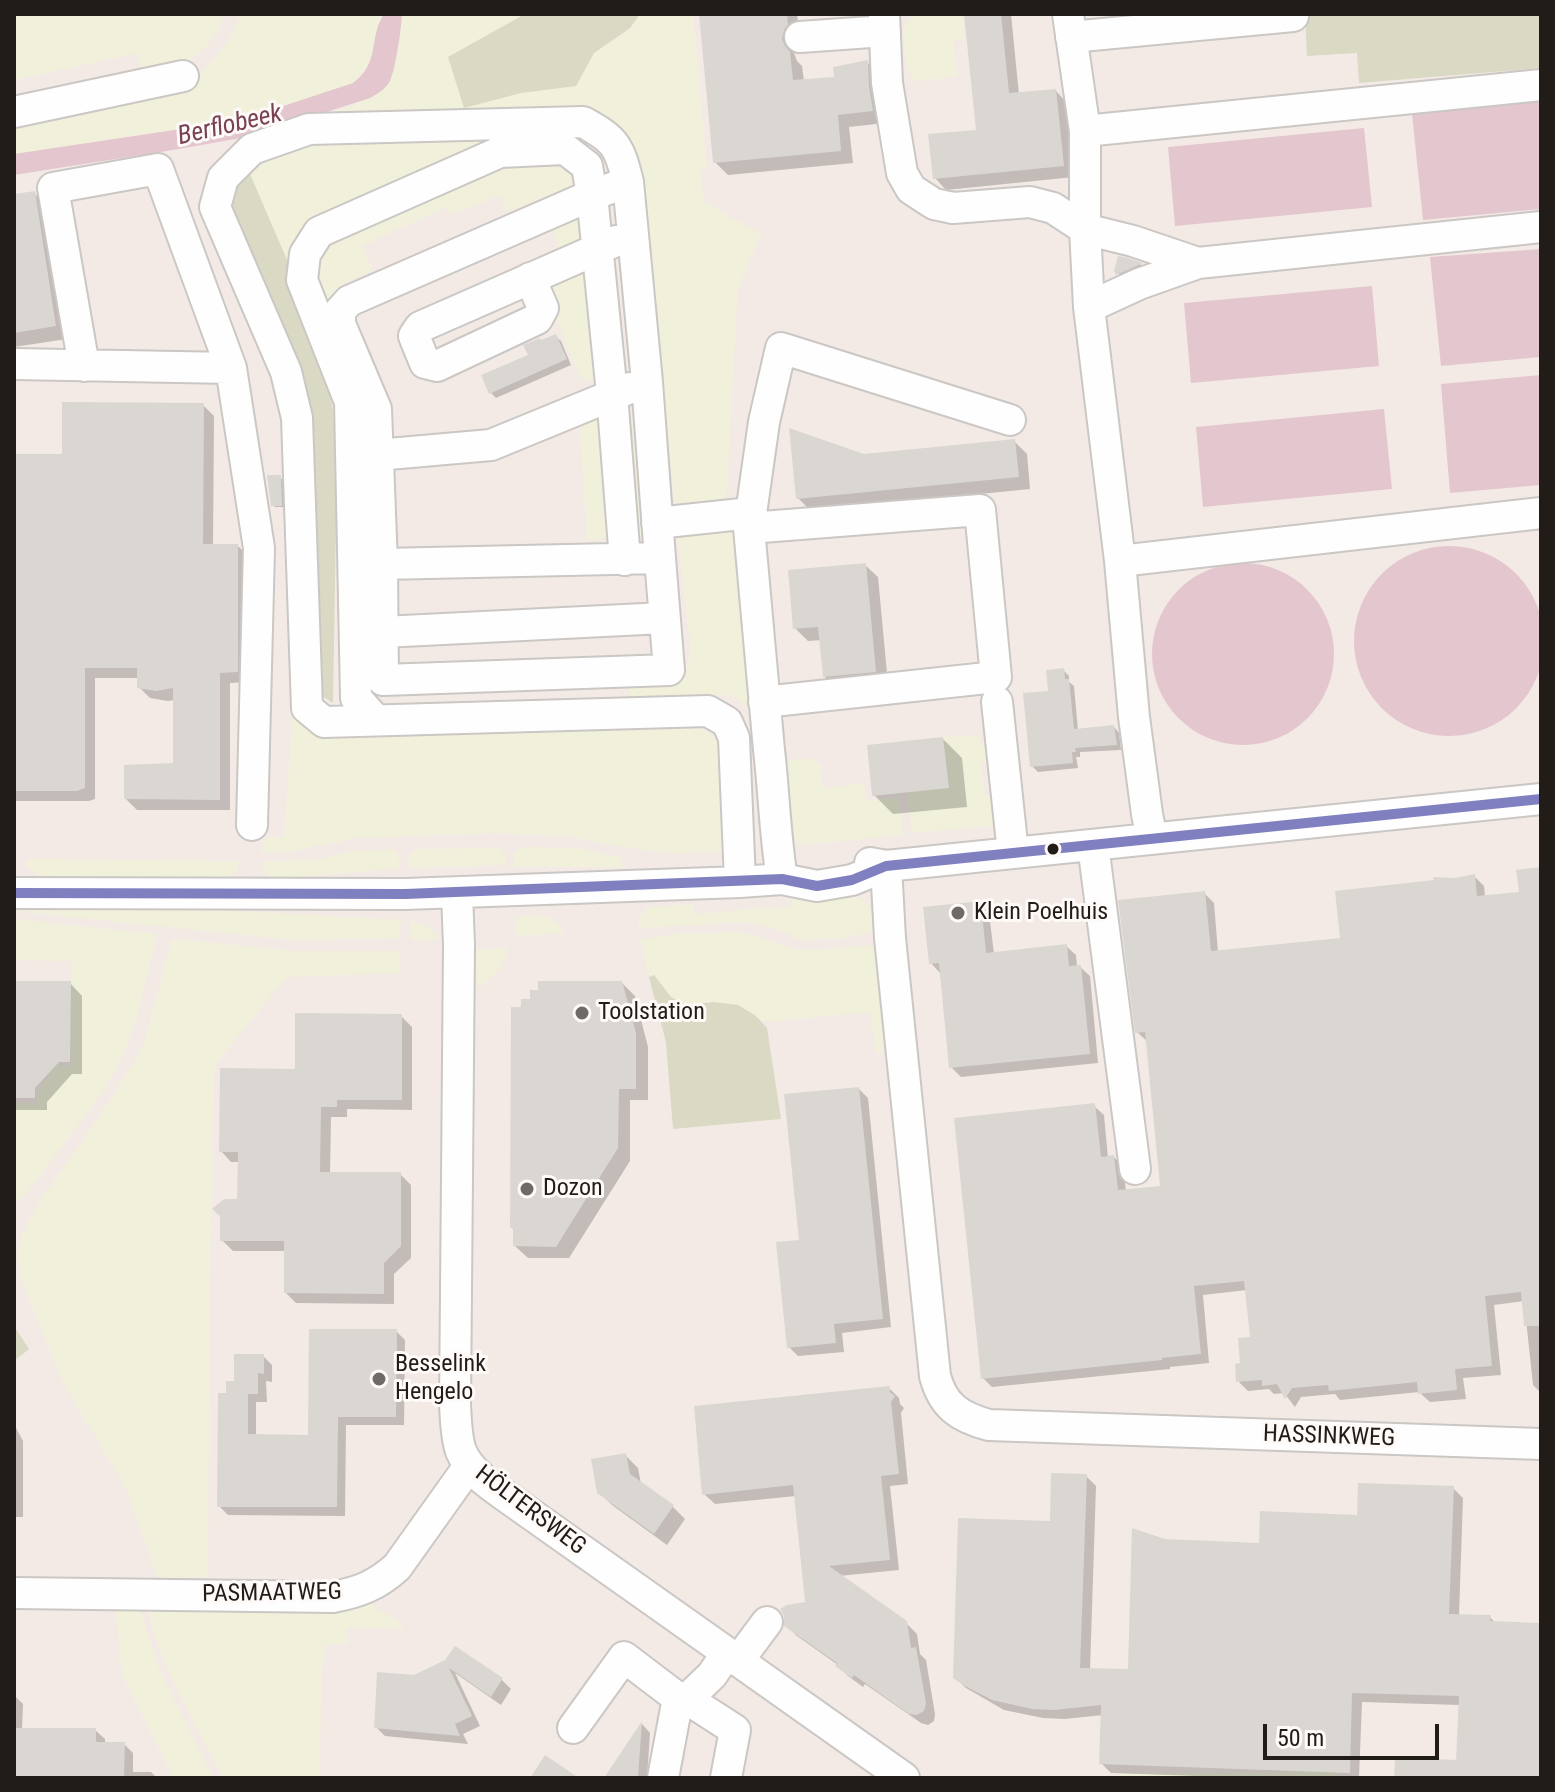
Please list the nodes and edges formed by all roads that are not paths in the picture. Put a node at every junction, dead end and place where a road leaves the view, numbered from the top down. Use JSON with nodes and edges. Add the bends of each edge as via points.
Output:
{"nodes":[{"id":1,"x":1293,"y":16,"type":"dead end"},
{"id":2,"x":884,"y":22,"type":"edge"},
{"id":3,"x":1070,"y":26,"type":"edge"},
{"id":4,"x":800,"y":37,"type":"dead end"},
{"id":5,"x":183,"y":76,"type":"dead end"},
{"id":6,"x":1541,"y":85,"type":"edge"},
{"id":7,"x":14,"y":112,"type":"edge"},
{"id":8,"x":1085,"y":131,"type":"junction"},
{"id":9,"x":628,"y":182,"type":"junction"},
{"id":10,"x":592,"y":195,"type":"junction"},
{"id":11,"x":1541,"y":227,"type":"edge"},
{"id":12,"x":1085,"y":229,"type":"junction"},
{"id":13,"x":632,"y":233,"type":"junction"},
{"id":14,"x":598,"y":249,"type":"junction"},
{"id":15,"x":1198,"y":263,"type":"junction"},
{"id":16,"x":530,"y":278,"type":"dead end"},
{"id":17,"x":1089,"y":307,"type":"junction"},
{"id":18,"x":14,"y":364,"type":"edge"},
{"id":19,"x":84,"y":366,"type":"junction"},
{"id":20,"x":231,"y":368,"type":"junction"},
{"id":21,"x":647,"y":382,"type":"junction"},
{"id":22,"x":612,"y":394,"type":"junction"},
{"id":23,"x":1010,"y":420,"type":"dead end"},
{"id":24,"x":377,"y":455,"type":"junction"},
{"id":25,"x":1541,"y":513,"type":"edge"},
{"id":26,"x":750,"y":520,"type":"junction"},
{"id":27,"x":657,"y":523,"type":"junction"},
{"id":28,"x":660,"y":558,"type":"junction"},
{"id":29,"x":625,"y":560,"type":"junction"},
{"id":30,"x":1120,"y":561,"type":"junction"},
{"id":31,"x":382,"y":564,"type":"junction"},
{"id":32,"x":664,"y":618,"type":"junction"},
{"id":33,"x":383,"y":632,"type":"junction"},
{"id":34,"x":764,"y":702,"type":"junction"},
{"id":35,"x":997,"y":702,"type":"dead end"},
{"id":36,"x":375,"y":719,"type":"junction"},
{"id":37,"x":1541,"y":799,"type":"edge"},
{"id":38,"x":252,"y":825,"type":"dead end"},
{"id":39,"x":1152,"y":839,"type":"junction"},
{"id":40,"x":1011,"y":841,"type":"junction"},
{"id":41,"x":1093,"y":845,"type":"junction"},
{"id":42,"x":886,"y":866,"type":"junction"},
{"id":43,"x":782,"y":879,"type":"junction"},
{"id":44,"x":740,"y":882,"type":"junction"},
{"id":45,"x":14,"y":893,"type":"edge"},
{"id":46,"x":457,"y":893,"type":"junction"},
{"id":47,"x":1135,"y":1169,"type":"dead end"},
{"id":48,"x":1541,"y":1444,"type":"edge"},
{"id":49,"x":469,"y":1466,"type":"junction"},
{"id":50,"x":14,"y":1593,"type":"edge"},
{"id":51,"x":767,"y":1622,"type":"dead end"},
{"id":52,"x":733,"y":1657,"type":"junction"},
{"id":53,"x":682,"y":1698,"type":"junction"},
{"id":54,"x":573,"y":1728,"type":"dead end"},
{"id":55,"x":663,"y":1778,"type":"edge"},
{"id":56,"x":726,"y":1778,"type":"edge"},
{"id":57,"x":904,"y":1778,"type":"edge"}],
"edges":[{"from":1,"to":3,"type":"street"},
{"from":2,"to":4,"type":"street"},
{"from":2,"to":12,"type":"street","via":[[887,83],[902,173],[911,189],[934,204],[953,208],[1030,202],[1053,208]]},
{"from":3,"to":8,"type":"street"},
{"from":5,"to":7,"type":"street"},
{"from":6,"to":8,"type":"street"},
{"from":8,"to":12,"type":"street"},
{"from":9,"to":10,"type":"street"},
{"from":9,"to":13,"type":"street"},
{"from":9,"to":36,"type":"street","via":[[620,152],[606,135],[583,122],[309,129],[252,149],[223,178],[215,207],[286,372],[297,418],[307,708],[324,722]]},
{"from":10,"to":14,"type":"street"},
{"from":10,"to":24,"type":"street","via":[[349,301],[340,311],[340,324],[376,409]]},
{"from":10,"to":36,"type":"street","via":[[587,166],[565,149],[500,152],[319,232],[305,254],[302,280],[350,402],[356,698]]},
{"from":11,"to":15,"type":"street"},
{"from":12,"to":15,"type":"street"},
{"from":12,"to":17,"type":"street"},
{"from":13,"to":14,"type":"street"},
{"from":13,"to":21,"type":"street"},
{"from":14,"to":16,"type":"street"},
{"from":14,"to":22,"type":"street"},
{"from":15,"to":17,"type":"street"},
{"from":17,"to":30,"type":"street"},
{"from":18,"to":19,"type":"street"},
{"from":19,"to":20,"type":"street"},
{"from":19,"to":20,"type":"street","via":[[53,188],[158,169]]},
{"from":20,"to":38,"type":"street","via":[[259,548]]},
{"from":21,"to":22,"type":"street"},
{"from":21,"to":27,"type":"street"},
{"from":22,"to":24,"type":"street","via":[[491,445]]},
{"from":22,"to":29,"type":"street"},
{"from":23,"to":26,"type":"street","via":[[781,348]]},
{"from":24,"to":31,"type":"street"},
{"from":25,"to":30,"type":"street"},
{"from":26,"to":27,"type":"street"},
{"from":26,"to":34,"type":"street"},
{"from":26,"to":34,"type":"street","via":[[980,510],[996,677]]},
{"from":27,"to":28,"type":"street"},
{"from":28,"to":29,"type":"street"},
{"from":28,"to":32,"type":"street"},
{"from":29,"to":31,"type":"street"},
{"from":30,"to":39,"type":"street"},
{"from":31,"to":33,"type":"street"},
{"from":32,"to":33,"type":"street"},
{"from":32,"to":33,"type":"street","via":[[669,670],[383,680]]},
{"from":34,"to":43,"type":"street"},
{"from":35,"to":40,"type":"street"},
{"from":36,"to":44,"type":"street","via":[[708,711],[727,722],[734,738]]},
{"from":37,"to":39,"type":"street"},
{"from":39,"to":41,"type":"street"},
{"from":40,"to":41,"type":"street"},
{"from":40,"to":42,"type":"street"},
{"from":41,"to":47,"type":"street"},
{"from":42,"to":43,"type":"street","via":[[855,861],[813,867]]},
{"from":42,"to":48,"type":"street","name":"HASSINKWEG","via":[[935,1376],[940,1393],[960,1415],[989,1425]]},
{"from":43,"to":44,"type":"street"},
{"from":44,"to":46,"type":"street"},
{"from":45,"to":46,"type":"street"},
{"from":46,"to":49,"type":"street","name":"HÖLTERSWEG","via":[[455,1405],[460,1449]]},
{"from":49,"to":50,"type":"street","name":"PASMAATWEG","via":[[397,1567],[357,1593]]},
{"from":49,"to":52,"type":"street","name":"HÖLTERSWEG"},
{"from":51,"to":52,"type":"street"},
{"from":52,"to":53,"type":"street"},
{"from":52,"to":57,"type":"street","name":"HÖLTERSWEG"},
{"from":53,"to":54,"type":"street","via":[[624,1657]]},
{"from":53,"to":55,"type":"street"},
{"from":53,"to":56,"type":"street","via":[[735,1730]]}]}
